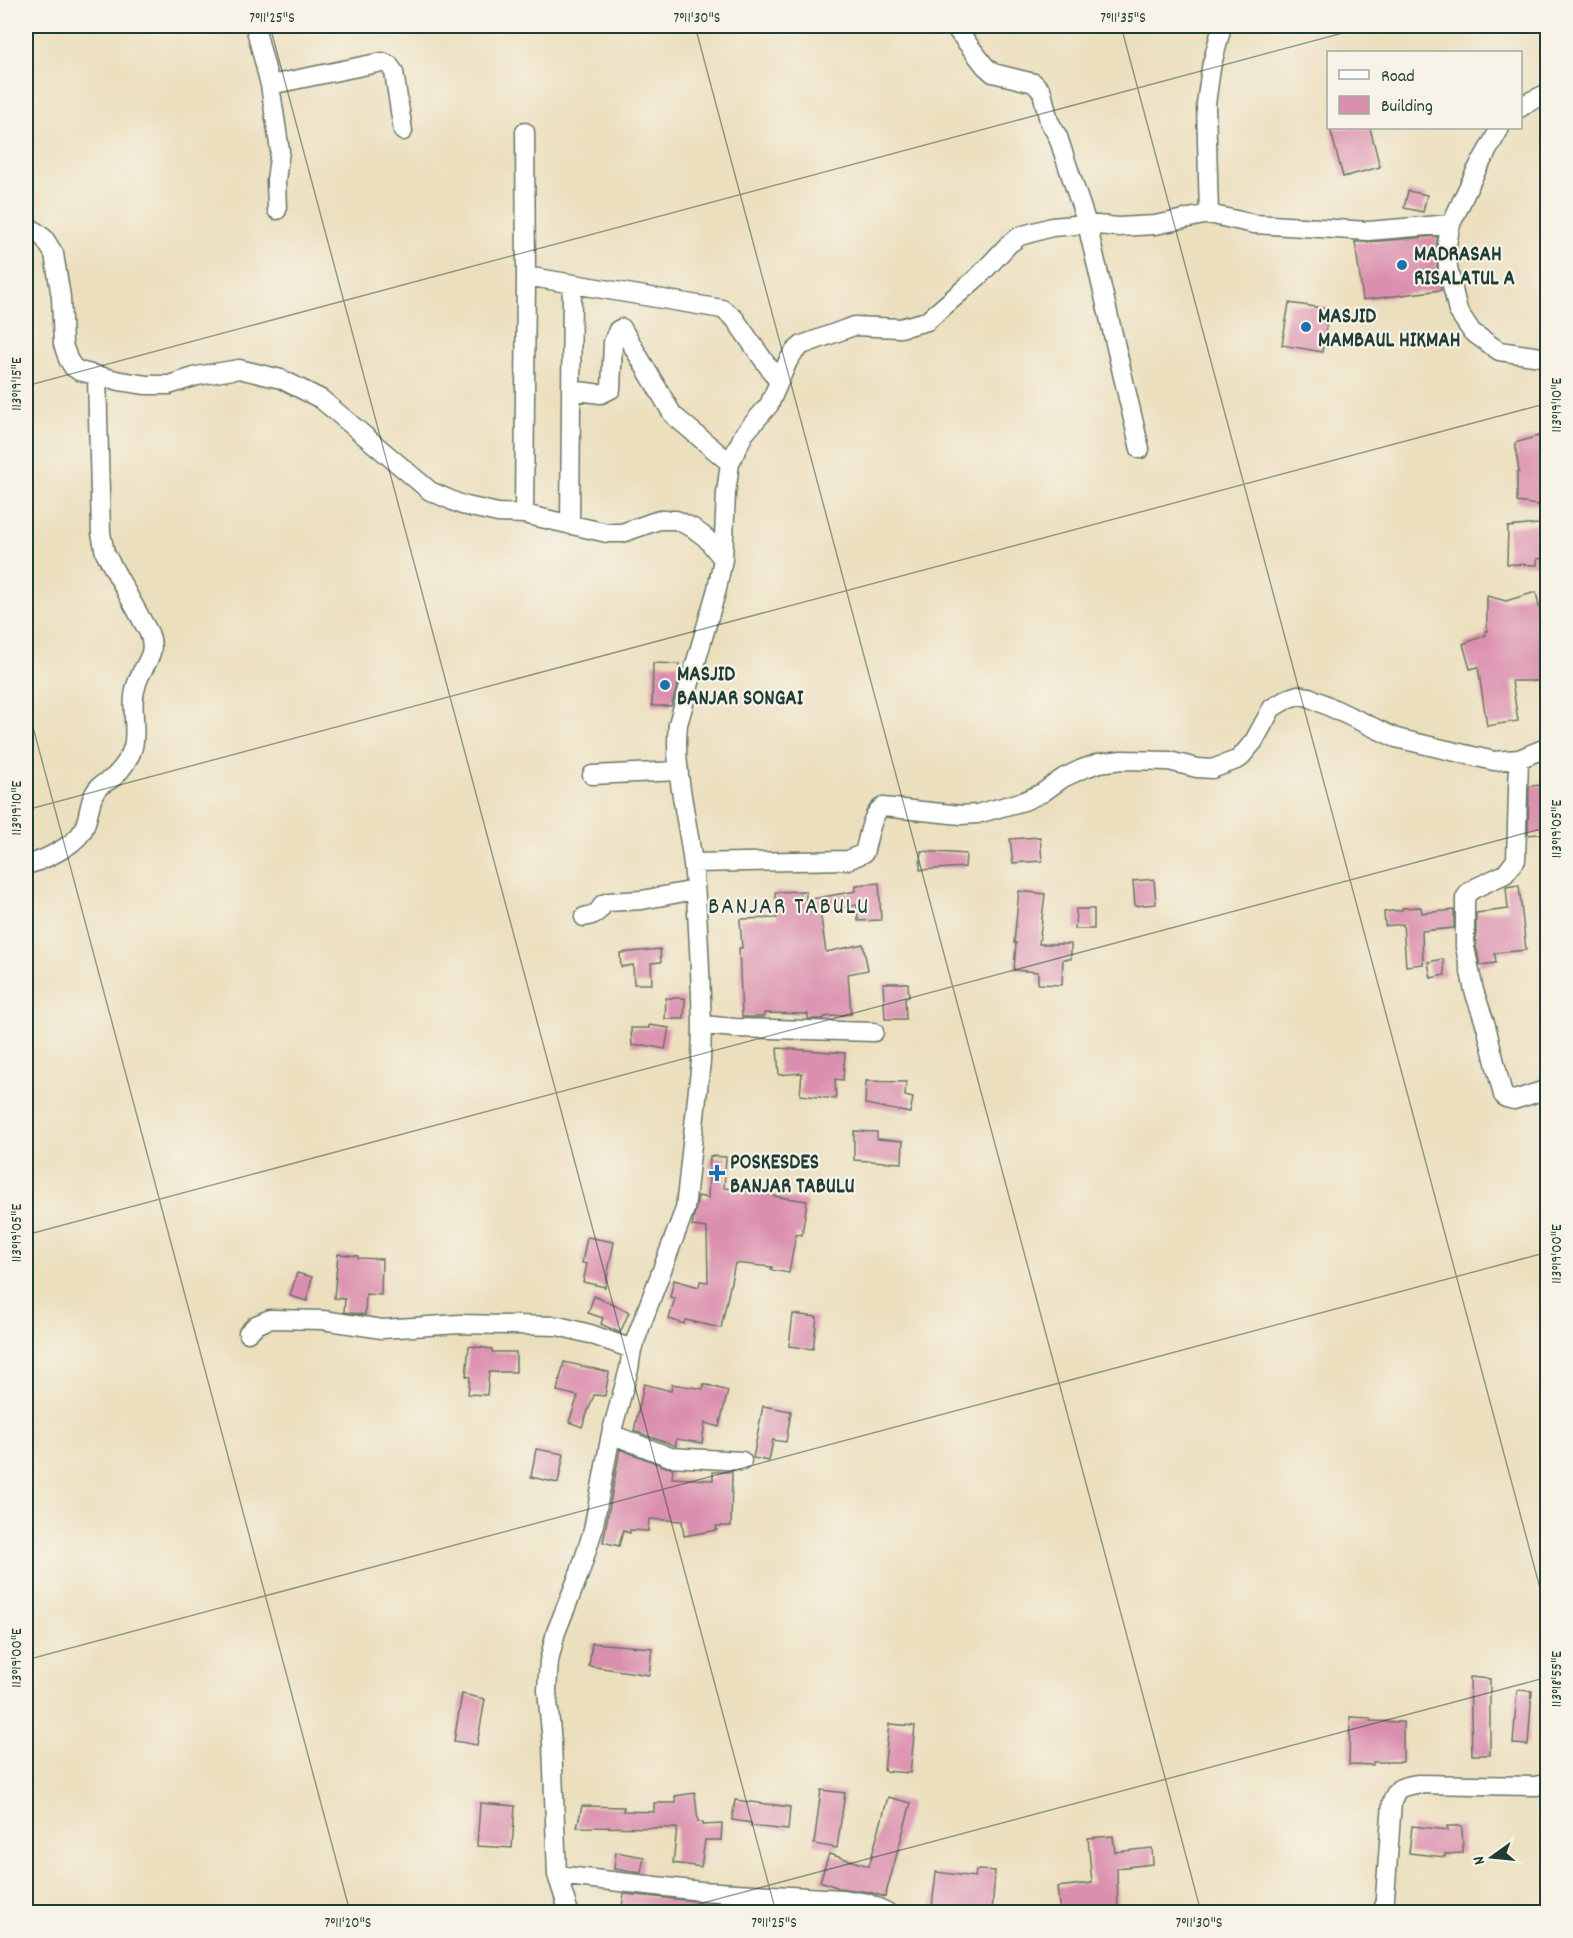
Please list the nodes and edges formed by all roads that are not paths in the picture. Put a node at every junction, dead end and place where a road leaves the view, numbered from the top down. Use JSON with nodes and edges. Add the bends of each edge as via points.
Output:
{"nodes":[{"id":1,"x":255,"y":26,"type":"edge"},
{"id":2,"x":954,"y":26,"type":"edge"},
{"id":3,"x":1222,"y":26,"type":"edge"},
{"id":4,"x":270,"y":85,"type":"junction"},
{"id":5,"x":1548,"y":93,"type":"edge"},
{"id":6,"x":1522,"y":107,"type":"edge"},
{"id":7,"x":1499,"y":129,"type":"edge"},
{"id":8,"x":403,"y":131,"type":"dead end"},
{"id":9,"x":525,"y":132,"type":"dead end"},
{"id":10,"x":277,"y":210,"type":"dead end"},
{"id":11,"x":1209,"y":214,"type":"junction"},
{"id":12,"x":26,"y":224,"type":"edge"},
{"id":13,"x":1087,"y":224,"type":"junction"},
{"id":14,"x":1451,"y":224,"type":"junction"},
{"id":15,"x":526,"y":276,"type":"junction"},
{"id":16,"x":572,"y":284,"type":"junction"},
{"id":17,"x":1548,"y":358,"type":"edge"},
{"id":18,"x":97,"y":376,"type":"junction"},
{"id":19,"x":779,"y":382,"type":"junction"},
{"id":20,"x":571,"y":390,"type":"junction"},
{"id":21,"x":1140,"y":449,"type":"dead end"},
{"id":22,"x":730,"y":463,"type":"junction"},
{"id":23,"x":524,"y":514,"type":"junction"},
{"id":24,"x":570,"y":525,"type":"junction"},
{"id":25,"x":723,"y":559,"type":"junction"},
{"id":26,"x":1548,"y":747,"type":"edge"},
{"id":27,"x":1519,"y":759,"type":"junction"},
{"id":28,"x":679,"y":771,"type":"junction"},
{"id":29,"x":592,"y":775,"type":"dead end"},
{"id":30,"x":693,"y":863,"type":"junction"},
{"id":31,"x":26,"y":865,"type":"edge"},
{"id":32,"x":695,"y":891,"type":"junction"},
{"id":33,"x":584,"y":917,"type":"dead end"},
{"id":34,"x":702,"y":1025,"type":"junction"},
{"id":35,"x":874,"y":1032,"type":"dead end"},
{"id":36,"x":1548,"y":1089,"type":"edge"},
{"id":37,"x":248,"y":1333,"type":"dead end"},
{"id":38,"x":633,"y":1349,"type":"junction"},
{"id":39,"x":611,"y":1434,"type":"junction"},
{"id":40,"x":742,"y":1461,"type":"dead end"},
{"id":41,"x":1548,"y":1783,"type":"edge"},
{"id":42,"x":557,"y":1875,"type":"junction"},
{"id":43,"x":790,"y":1904,"type":"edge"},
{"id":44,"x":569,"y":1912,"type":"edge"},
{"id":45,"x":887,"y":1912,"type":"edge"},
{"id":46,"x":1384,"y":1912,"type":"edge"}],
"edges":[{"from":1,"to":4,"type":"street"},
{"from":2,"to":13,"type":"street","via":[[993,73],[1034,83],[1042,92]]},
{"from":3,"to":11,"type":"street","via":[[1210,68],[1206,104]]},
{"from":4,"to":8,"type":"street","via":[[382,62],[394,72]]},
{"from":4,"to":10,"type":"street","via":[[280,151]]},
{"from":5,"to":6,"type":"street"},
{"from":7,"to":14,"type":"street"},
{"from":9,"to":15,"type":"street"},
{"from":11,"to":13,"type":"street","via":[[1155,225]]},
{"from":11,"to":14,"type":"street","via":[[1254,224],[1368,231]]},
{"from":12,"to":18,"type":"street","via":[[44,238],[54,254],[68,359],[79,371]]},
{"from":13,"to":19,"type":"street","via":[[1052,227],[1020,236],[927,321],[900,328],[854,326],[802,345],[788,361]]},
{"from":13,"to":21,"type":"street"},
{"from":14,"to":17,"type":"street","via":[[1448,268],[1458,311],[1472,332],[1499,351]]},
{"from":15,"to":16,"type":"street"},
{"from":15,"to":23,"type":"street"},
{"from":16,"to":19,"type":"street","via":[[722,309],[734,318]]},
{"from":16,"to":20,"type":"street"},
{"from":18,"to":23,"type":"street","via":[[169,385],[239,369],[281,379],[321,399],[430,491],[462,505]]},
{"from":18,"to":31,"type":"street","via":[[101,533],[105,553],[149,633],[152,652],[133,697],[134,745],[129,758],[98,788],[83,831],[61,851]]},
{"from":19,"to":22,"type":"street","via":[[769,405],[744,434]]},
{"from":20,"to":22,"type":"street","via":[[601,394],[611,389],[613,342],[622,328],[673,415]]},
{"from":20,"to":24,"type":"street"},
{"from":22,"to":25,"type":"street"},
{"from":23,"to":24,"type":"street"},
{"from":24,"to":25,"type":"street","via":[[622,534],[659,520],[676,520],[700,533]]},
{"from":25,"to":28,"type":"street","via":[[678,724]]},
{"from":26,"to":27,"type":"street"},
{"from":27,"to":30,"type":"street","via":[[1494,761],[1396,738],[1298,695],[1272,708],[1239,759],[1212,769],[1140,759],[1099,763],[1024,801],[977,814],[883,807],[874,816],[864,853],[848,860]]},
{"from":27,"to":36,"type":"street","via":[[1516,860],[1505,874],[1475,888],[1465,898],[1465,947],[1503,1095],[1514,1100]]},
{"from":28,"to":29,"type":"street"},
{"from":28,"to":30,"type":"street"},
{"from":30,"to":32,"type":"street"},
{"from":32,"to":33,"type":"street","via":[[608,902],[594,915]]},
{"from":32,"to":34,"type":"street"},
{"from":34,"to":35,"type":"street"},
{"from":34,"to":38,"type":"street","via":[[685,1209]]},
{"from":37,"to":38,"type":"street","via":[[270,1319],[323,1320],[382,1329],[460,1324],[558,1326]]},
{"from":38,"to":39,"type":"street"},
{"from":39,"to":40,"type":"street","via":[[670,1456]]},
{"from":39,"to":42,"type":"street","via":[[593,1530],[549,1661],[547,1690]]},
{"from":41,"to":46,"type":"street","via":[[1400,1787],[1392,1802]]},
{"from":42,"to":43,"type":"street"},
{"from":42,"to":44,"type":"street"},
{"from":43,"to":45,"type":"street","via":[[842,1899],[867,1903]]}]}
